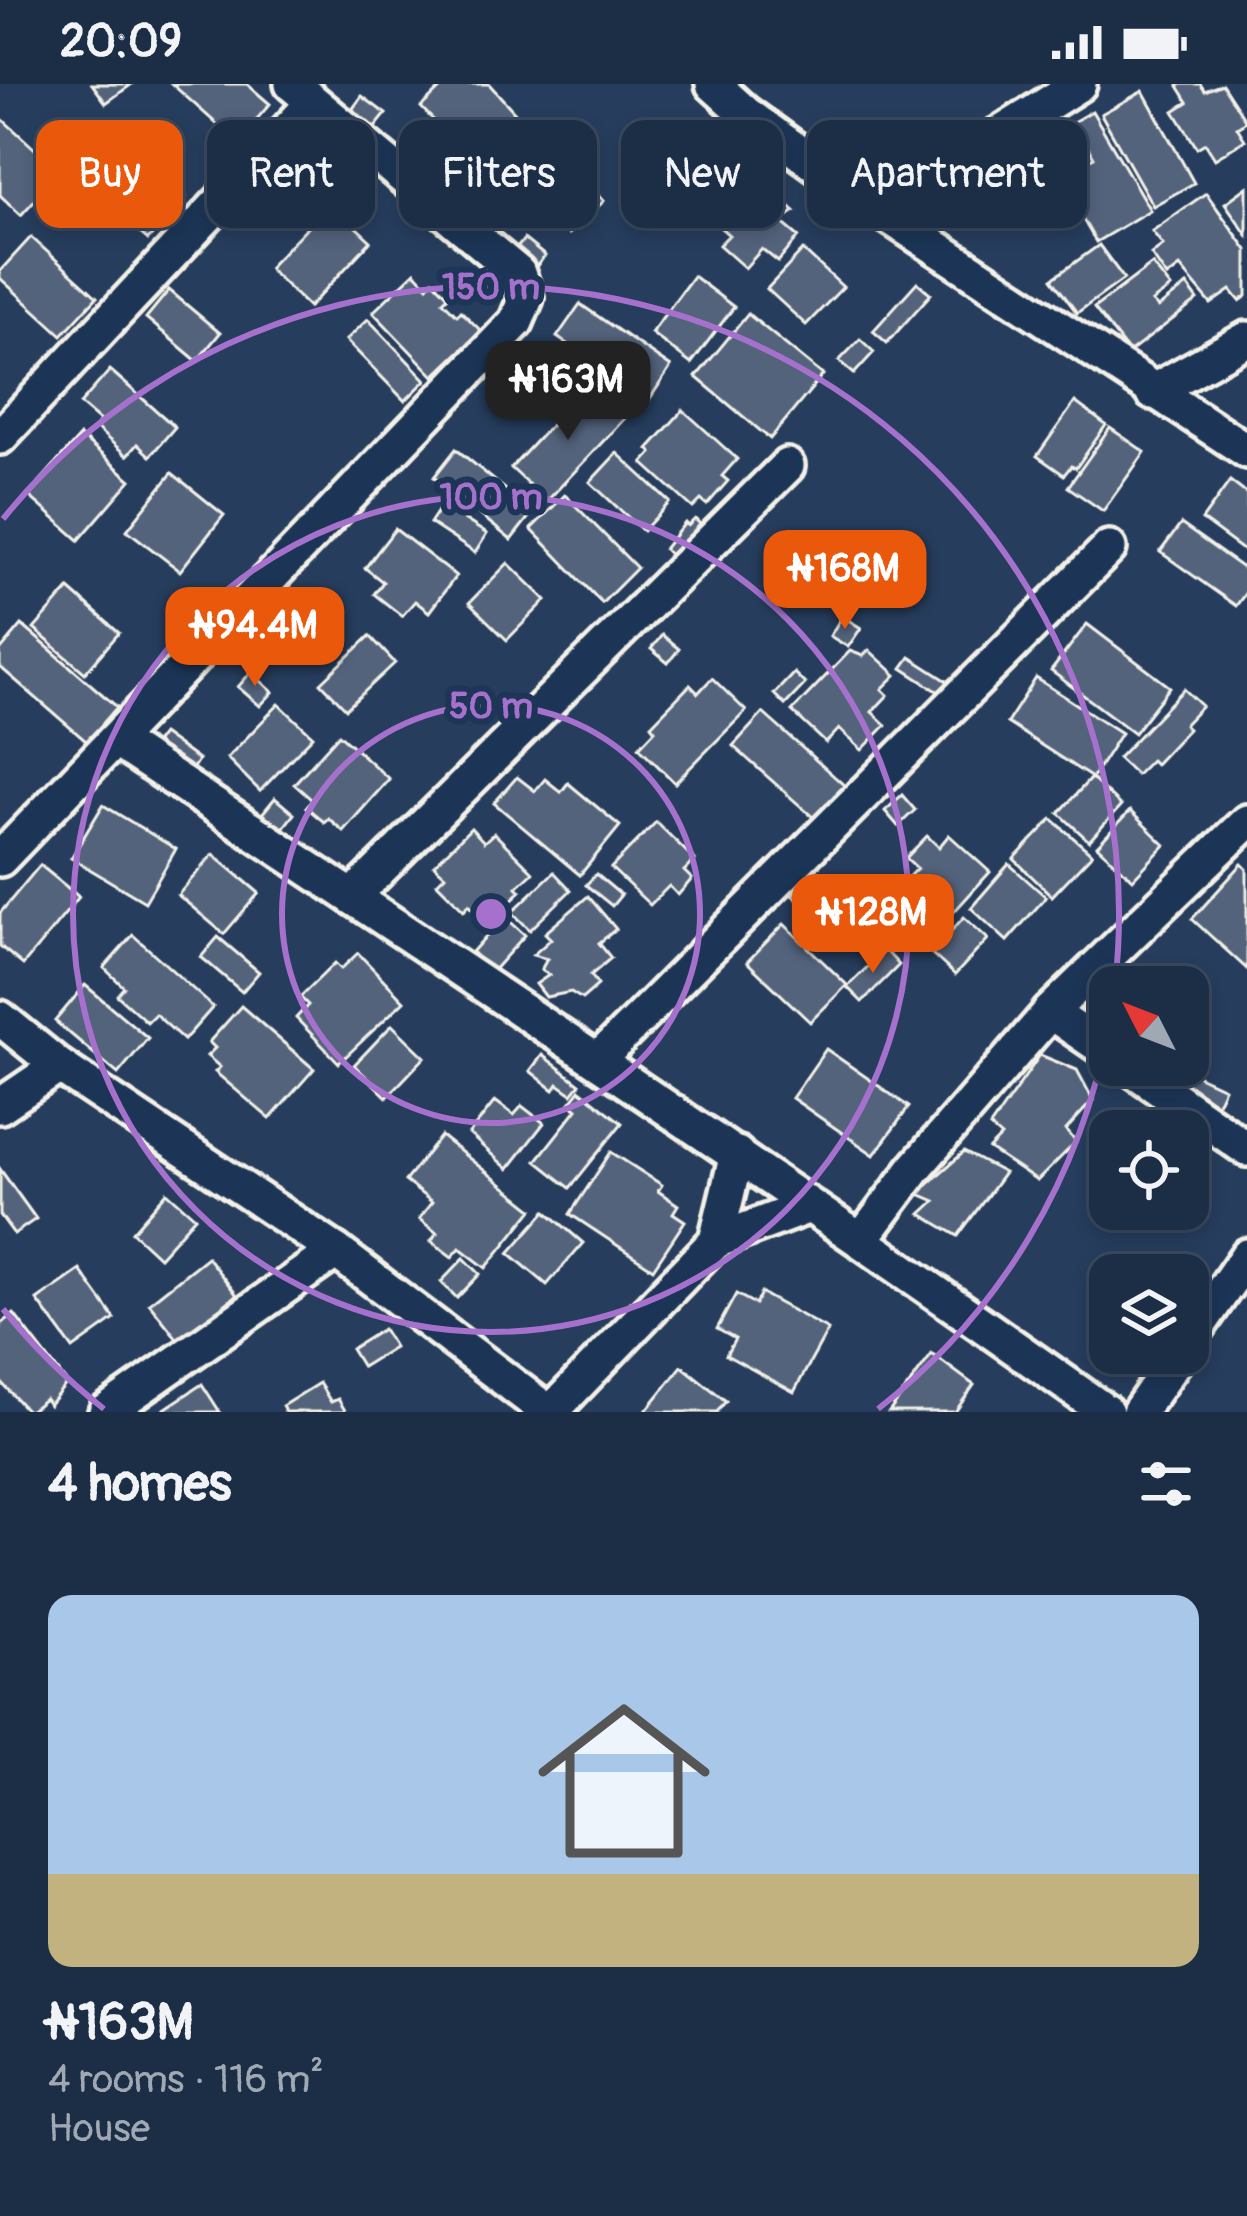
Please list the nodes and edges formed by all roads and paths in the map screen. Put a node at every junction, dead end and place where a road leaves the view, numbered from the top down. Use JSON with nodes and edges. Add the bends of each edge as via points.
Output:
{"nodes":[{"id":1,"x":713,"y":84,"type":"edge"},
{"id":2,"x":1079,"y":84,"type":"edge"},
{"id":3,"x":302,"y":94,"type":"edge"},
{"id":4,"x":1022,"y":120,"type":"edge"},
{"id":5,"x":807,"y":158,"type":"edge"},
{"id":6,"x":906,"y":228,"type":"edge"},
{"id":7,"x":1247,"y":339,"type":"edge"},
{"id":8,"x":1152,"y":392,"type":"junction"},
{"id":9,"x":0,"y":437,"type":"edge"},
{"id":10,"x":1247,"y":452,"type":"edge"},
{"id":11,"x":787,"y":466,"type":"dead end"},
{"id":12,"x":1109,"y":548,"type":"dead end"},
{"id":13,"x":115,"y":740,"type":"junction"},
{"id":14,"x":1247,"y":822,"type":"edge"},
{"id":15,"x":0,"y":860,"type":"edge"},
{"id":16,"x":352,"y":897,"type":"junction"},
{"id":17,"x":1050,"y":1012,"type":"junction"},
{"id":18,"x":0,"y":1018,"type":"edge"},
{"id":19,"x":1089,"y":1039,"type":"edge"},
{"id":20,"x":598,"y":1060,"type":"junction"},
{"id":21,"x":59,"y":1066,"type":"junction"},
{"id":22,"x":1156,"y":1086,"type":"edge"},
{"id":23,"x":0,"y":1106,"type":"edge"},
{"id":24,"x":1247,"y":1149,"type":"edge"},
{"id":25,"x":736,"y":1154,"type":"junction"},
{"id":26,"x":809,"y":1206,"type":"junction"},
{"id":27,"x":862,"y":1239,"type":"junction"},
{"id":28,"x":716,"y":1241,"type":"junction"},
{"id":29,"x":336,"y":1250,"type":"junction"},
{"id":30,"x":1247,"y":1256,"type":"edge"},
{"id":31,"x":1209,"y":1311,"type":"edge"},
{"id":32,"x":1165,"y":1374,"type":"edge"},
{"id":33,"x":106,"y":1412,"type":"edge"},
{"id":34,"x":550,"y":1412,"type":"edge"},
{"id":35,"x":1106,"y":1412,"type":"edge"},
{"id":36,"x":1139,"y":1412,"type":"edge"}],
"edges":[{"from":1,"to":5,"type":"street"},
{"from":2,"to":4,"type":"street"},
{"from":3,"to":9,"type":"street"},
{"from":3,"to":13,"type":"street","via":[[518,273],[526,298],[516,322]]},
{"from":6,"to":8,"type":"street"},
{"from":7,"to":8,"type":"street"},
{"from":8,"to":10,"type":"street"},
{"from":11,"to":16,"type":"street"},
{"from":12,"to":20,"type":"street"},
{"from":13,"to":15,"type":"street"},
{"from":13,"to":16,"type":"street"},
{"from":14,"to":17,"type":"street"},
{"from":16,"to":20,"type":"street"},
{"from":17,"to":19,"type":"street"},
{"from":17,"to":27,"type":"street"},
{"from":18,"to":21,"type":"street"},
{"from":20,"to":25,"type":"street"},
{"from":21,"to":23,"type":"street"},
{"from":21,"to":29,"type":"street"},
{"from":22,"to":24,"type":"street"},
{"from":25,"to":26,"type":"street"},
{"from":25,"to":28,"type":"street"},
{"from":26,"to":27,"type":"street"},
{"from":26,"to":28,"type":"street"},
{"from":27,"to":35,"type":"street"},
{"from":28,"to":34,"type":"street"},
{"from":29,"to":33,"type":"street"},
{"from":29,"to":34,"type":"street"},
{"from":30,"to":31,"type":"street"},
{"from":32,"to":36,"type":"street"}]}
